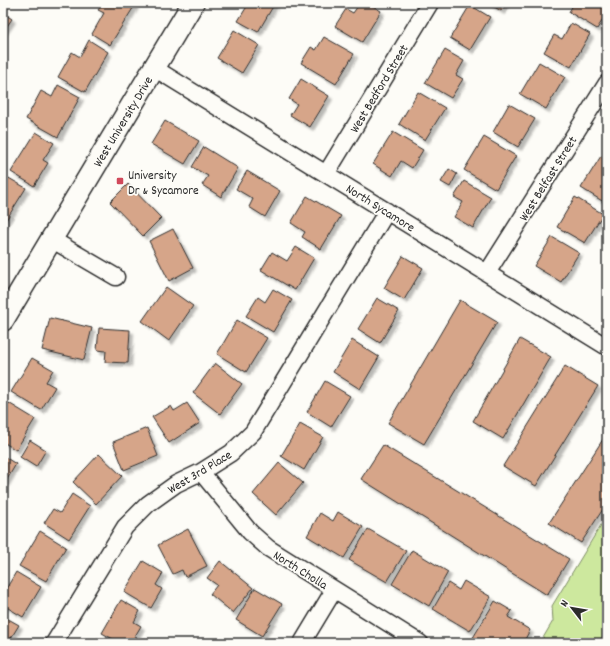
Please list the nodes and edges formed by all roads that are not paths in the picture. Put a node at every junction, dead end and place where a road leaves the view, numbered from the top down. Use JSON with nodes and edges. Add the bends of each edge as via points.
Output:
{"nodes":[{"id":1,"x":193,"y":3,"type":"edge"},
{"id":2,"x":430,"y":3,"type":"edge"},
{"id":3,"x":154,"y":68,"type":"junction"},
{"id":4,"x":607,"y":82,"type":"edge"},
{"id":5,"x":326,"y":174,"type":"junction"},
{"id":6,"x":387,"y":211,"type":"junction"},
{"id":7,"x":51,"y":239,"type":"junction"},
{"id":8,"x":487,"y":273,"type":"junction"},
{"id":9,"x":116,"y":278,"type":"dead end"},
{"id":10,"x":3,"y":320,"type":"edge"},
{"id":11,"x":607,"y":347,"type":"edge"},
{"id":12,"x":201,"y":472,"type":"junction"},
{"id":13,"x":334,"y":590,"type":"junction"},
{"id":14,"x":54,"y":643,"type":"edge"},
{"id":15,"x":302,"y":643,"type":"edge"},
{"id":16,"x":420,"y":643,"type":"edge"}],
"edges":[{"from":1,"to":3,"type":"main road","name":"West University Drive"},
{"from":2,"to":5,"type":"street","name":"West Bedford Street"},
{"from":3,"to":5,"type":"street","name":"North Sycamore"},
{"from":3,"to":7,"type":"main road","name":"West University Drive"},
{"from":4,"to":8,"type":"street","name":"West Belfast Street"},
{"from":5,"to":6,"type":"street","name":"North Sycamore"},
{"from":6,"to":8,"type":"street","name":"North Sycamore"},
{"from":6,"to":12,"type":"street","name":"West 3rd Place","via":[[253,432],[231,453]]},
{"from":7,"to":9,"type":"street"},
{"from":7,"to":10,"type":"main road","name":"West University Drive"},
{"from":8,"to":11,"type":"street","name":"North Sycamore"},
{"from":12,"to":13,"type":"street","name":"North Cholla","via":[[250,532],[268,548]]},
{"from":12,"to":14,"type":"street","name":"West 3rd Place","via":[[176,484],[148,504],[125,527]]},
{"from":13,"to":15,"type":"street"},
{"from":13,"to":16,"type":"street","name":"North Cholla"}]}
